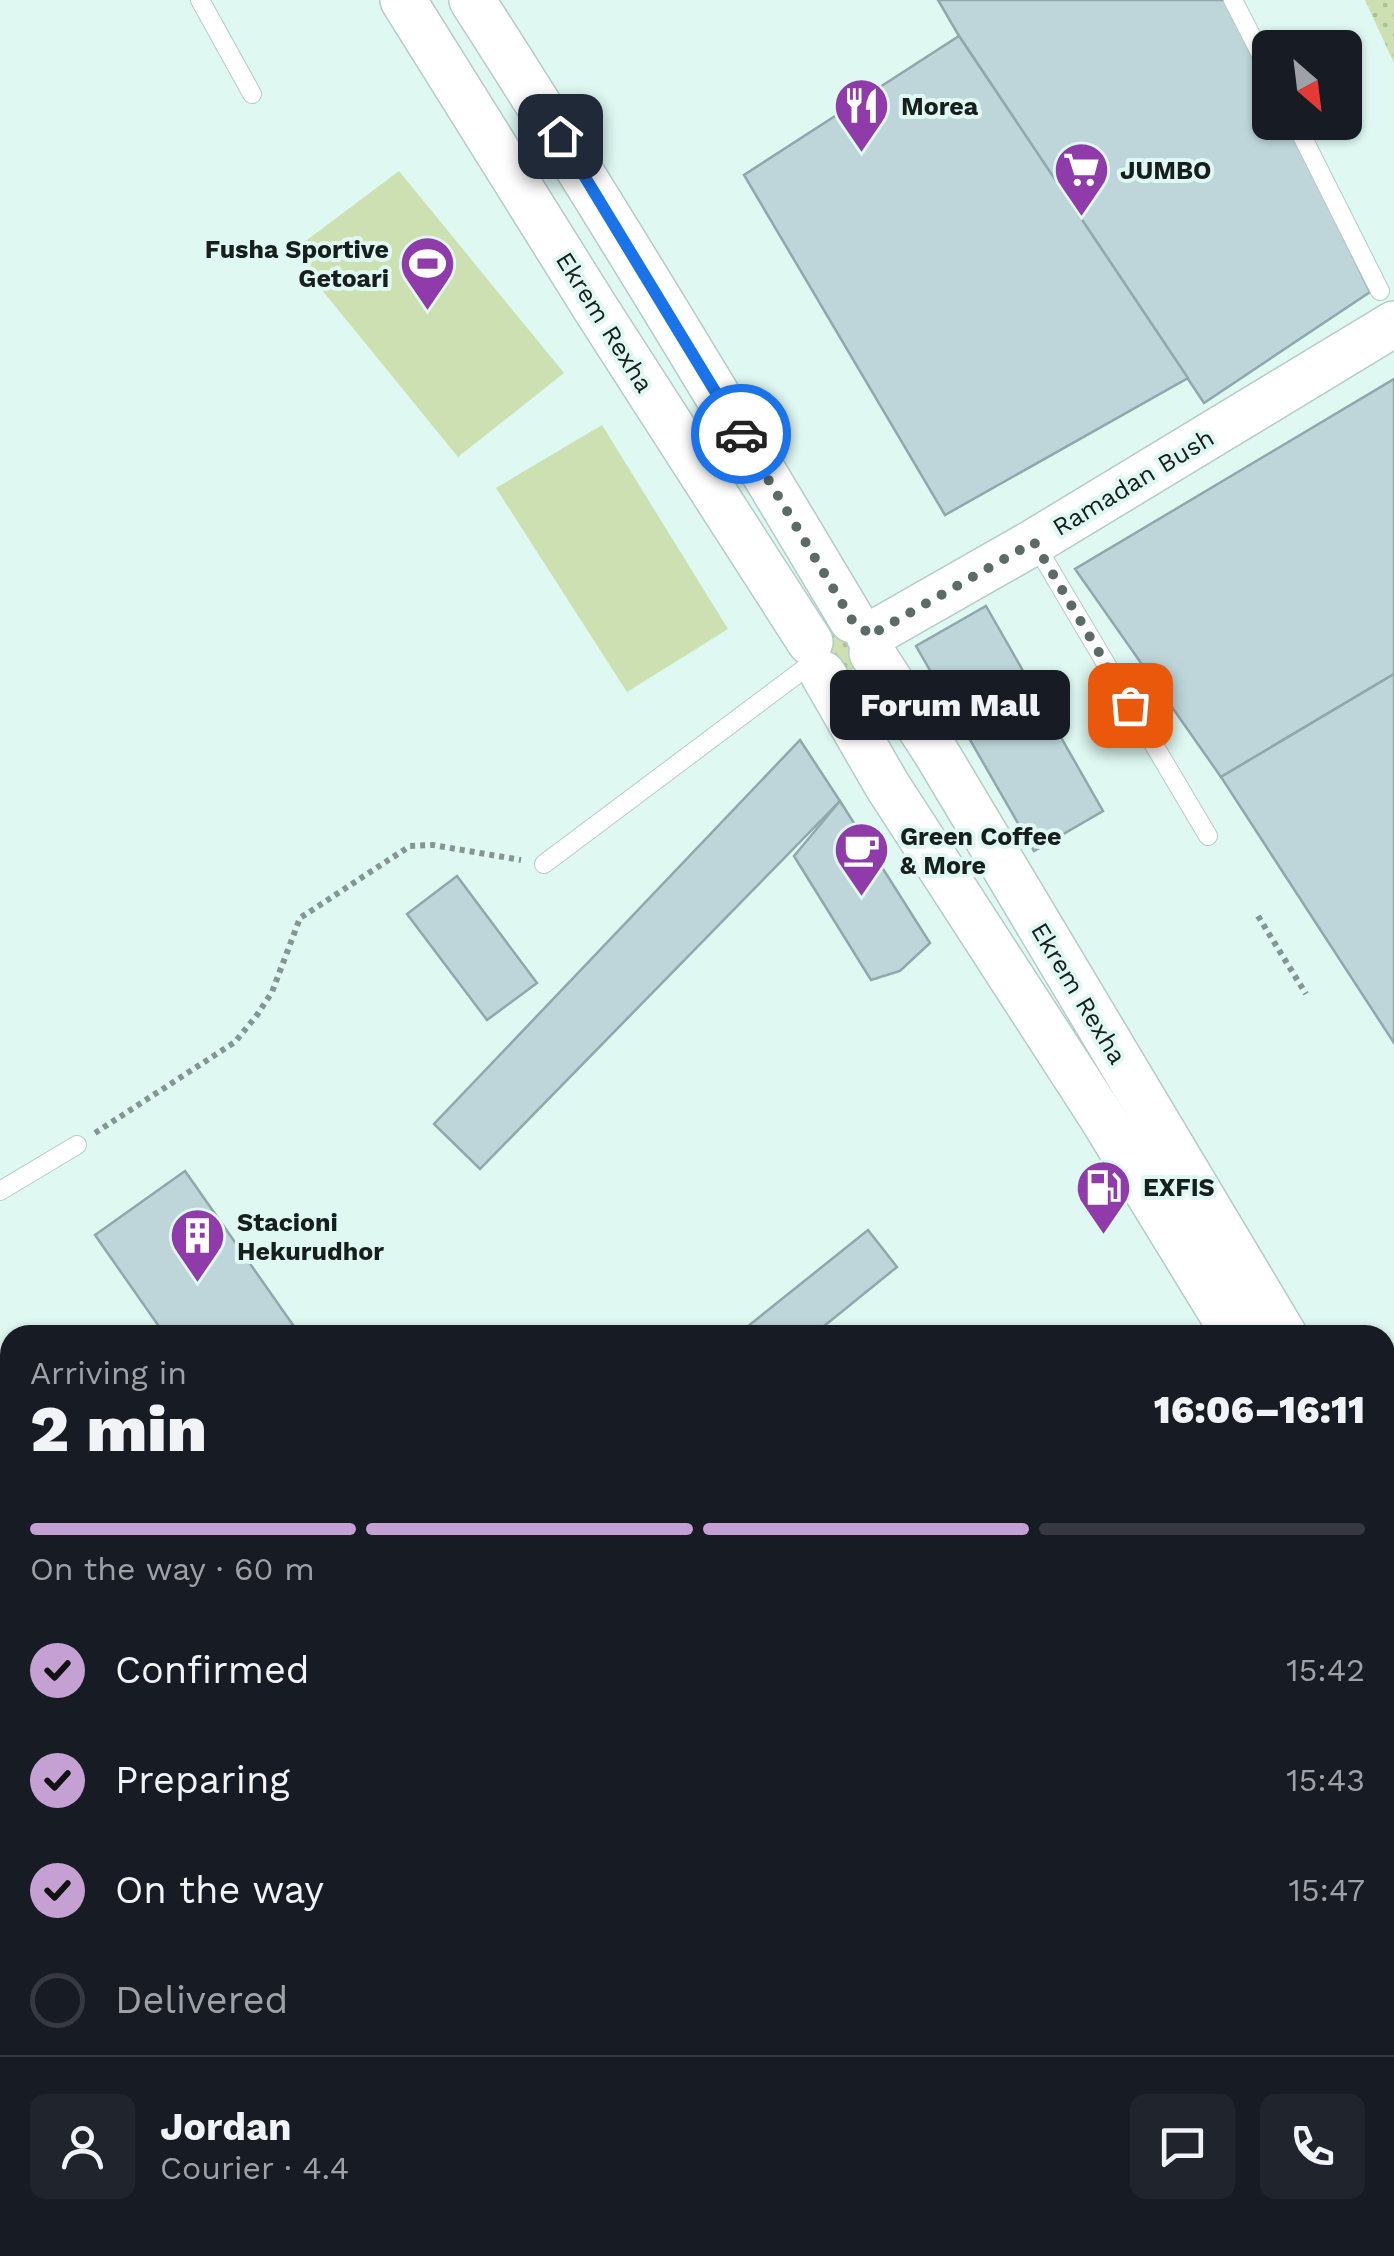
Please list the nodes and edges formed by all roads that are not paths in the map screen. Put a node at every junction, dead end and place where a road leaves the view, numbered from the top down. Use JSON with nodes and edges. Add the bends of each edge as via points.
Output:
{"nodes":[{"id":1,"x":200,"y":0,"type":"edge"},
{"id":2,"x":403,"y":0,"type":"edge"},
{"id":3,"x":472,"y":0,"type":"edge"},
{"id":4,"x":1234,"y":0,"type":"edge"},
{"id":5,"x":1252,"y":36,"type":"edge"},
{"id":6,"x":252,"y":94,"type":"dead end"},
{"id":7,"x":1304,"y":140,"type":"edge"},
{"id":8,"x":1387,"y":307,"type":"edge"},
{"id":9,"x":1034,"y":542,"type":"junction"},
{"id":10,"x":864,"y":636,"type":"junction"},
{"id":11,"x":815,"y":660,"type":"junction"},
{"id":12,"x":1208,"y":836,"type":"dead end"},
{"id":13,"x":544,"y":864,"type":"road end"},
{"id":14,"x":77,"y":1145,"type":"road end"},
{"id":15,"x":0,"y":1191,"type":"edge"},
{"id":16,"x":1229,"y":1325,"type":"edge"},
{"id":17,"x":1278,"y":1325,"type":"edge"}],
"edges":[{"from":1,"to":6,"type":"lane"},
{"from":2,"to":11,"type":"street","name":"Ekrem Rexha"},
{"from":3,"to":10,"type":"street","name":"Ekrem Rexha"},
{"from":4,"to":5,"type":"lane"},
{"from":7,"to":8,"type":"lane"},
{"from":8,"to":9,"type":"street","name":"Ramadan Bush"},
{"from":9,"to":10,"type":"street","name":"Ramadan Bush"},
{"from":9,"to":12,"type":"lane"},
{"from":10,"to":11,"type":"street","via":[[832,619],[815,632]]},
{"from":10,"to":17,"type":"street","name":"Ekrem Rexha"},
{"from":11,"to":13,"type":"lane"},
{"from":11,"to":16,"type":"street","name":"Ekrem Rexha"},
{"from":14,"to":15,"type":"lane"}]}
